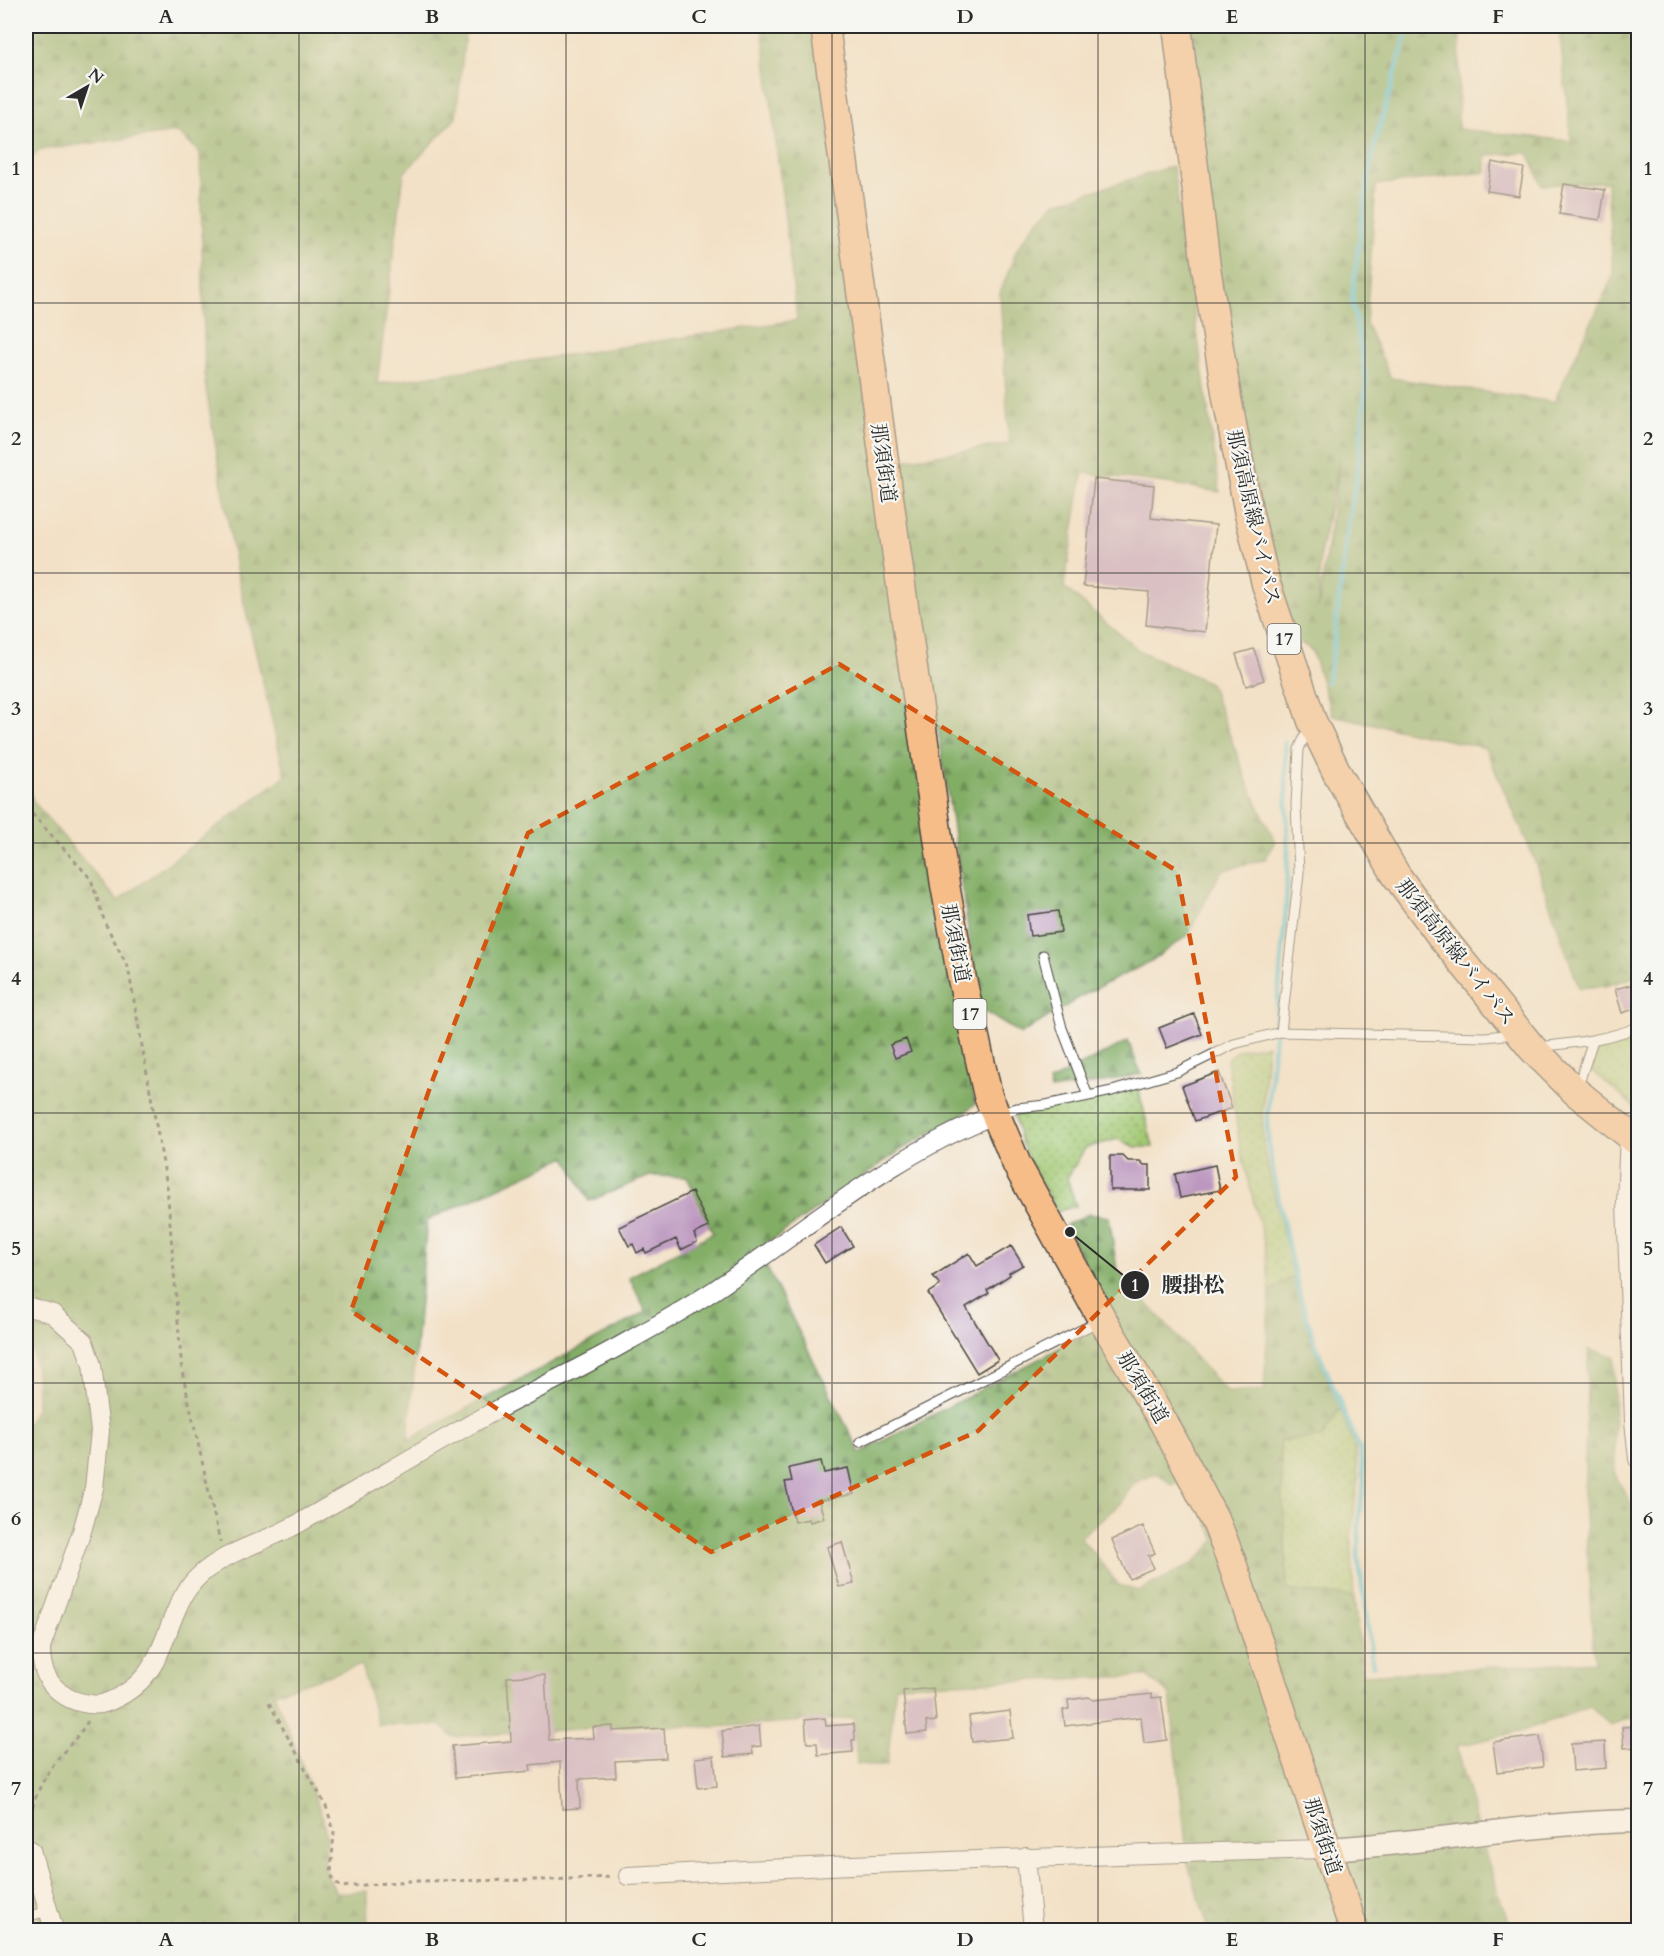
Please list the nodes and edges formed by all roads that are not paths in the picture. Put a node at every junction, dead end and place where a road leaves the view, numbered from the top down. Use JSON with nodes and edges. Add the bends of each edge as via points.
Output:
{"nodes":[{"id":1,"x":825,"y":26,"type":"edge"},
{"id":2,"x":1177,"y":26,"type":"edge"},
{"id":3,"x":1312,"y":721,"type":"junction"},
{"id":4,"x":1043,"y":955,"type":"dead end"},
{"id":5,"x":1638,"y":1027,"type":"edge"},
{"id":6,"x":1281,"y":1032,"type":"junction"},
{"id":7,"x":1593,"y":1040,"type":"junction"},
{"id":8,"x":1526,"y":1041,"type":"junction"},
{"id":9,"x":1576,"y":1092,"type":"junction"},
{"id":10,"x":1088,"y":1096,"type":"junction"},
{"id":11,"x":994,"y":1115,"type":"junction"},
{"id":12,"x":1634,"y":1139,"type":"edge"},
{"id":13,"x":26,"y":1306,"type":"edge"},
{"id":14,"x":1102,"y":1319,"type":"junction"},
{"id":15,"x":860,"y":1442,"type":"dead end"},
{"id":16,"x":1638,"y":1459,"type":"edge"},
{"id":17,"x":1638,"y":1821,"type":"edge"},
{"id":18,"x":1327,"y":1849,"type":"junction"},
{"id":19,"x":32,"y":1850,"type":"road end"},
{"id":20,"x":1026,"y":1857,"type":"junction"},
{"id":21,"x":628,"y":1876,"type":"road end"},
{"id":22,"x":48,"y":1911,"type":"junction"},
{"id":23,"x":26,"y":1917,"type":"edge"},
{"id":24,"x":54,"y":1930,"type":"edge"},
{"id":25,"x":1033,"y":1930,"type":"edge"},
{"id":26,"x":1354,"y":1930,"type":"edge"}],
"edges":[{"from":1,"to":11,"type":"main road","name":"那須街道","number":"17","via":[[943,873],[962,980]]},
{"from":2,"to":3,"type":"main road","name":"那須高原線バイパス","number":"17","via":[[1206,267],[1247,503],[1266,584]]},
{"from":3,"to":6,"type":"lane","via":[[1299,749],[1299,873]]},
{"from":3,"to":8,"type":"main road","name":"那須高原線バイパス","number":"17","via":[[1396,875]]},
{"from":4,"to":10,"type":"lane","via":[[1062,1028]]},
{"from":5,"to":7,"type":"lane"},
{"from":6,"to":8,"type":"lane"},
{"from":6,"to":10,"type":"lane","via":[[1234,1044],[1177,1072]]},
{"from":7,"to":8,"type":"lane"},
{"from":7,"to":9,"type":"lane"},
{"from":8,"to":9,"type":"main road","name":"那須高原線バイパス","number":"17"},
{"from":9,"to":12,"type":"main road","name":"那須高原線バイパス","number":"17"},
{"from":10,"to":11,"type":"lane"},
{"from":11,"to":13,"type":"street","via":[[894,1164],[719,1288],[629,1341],[490,1414],[281,1534],[223,1558],[188,1587],[147,1675],[124,1696],[96,1706],[66,1698],[51,1685],[41,1664],[41,1647],[94,1488],[100,1431],[92,1365],[84,1342],[53,1314]]},
{"from":11,"to":14,"type":"main road","name":"那須街道","number":"17"},
{"from":12,"to":16,"type":"street","via":[[1626,1203]]},
{"from":14,"to":15,"type":"lane"},
{"from":14,"to":18,"type":"main road","name":"那須街道","number":"17","via":[[1164,1423],[1217,1524]]},
{"from":17,"to":18,"type":"street"},
{"from":18,"to":20,"type":"street"},
{"from":18,"to":26,"type":"main road","name":"那須街道","number":"17"},
{"from":19,"to":22,"type":"street"},
{"from":20,"to":21,"type":"street"},
{"from":20,"to":25,"type":"street"},
{"from":22,"to":23,"type":"lane"},
{"from":22,"to":24,"type":"street"}]}
